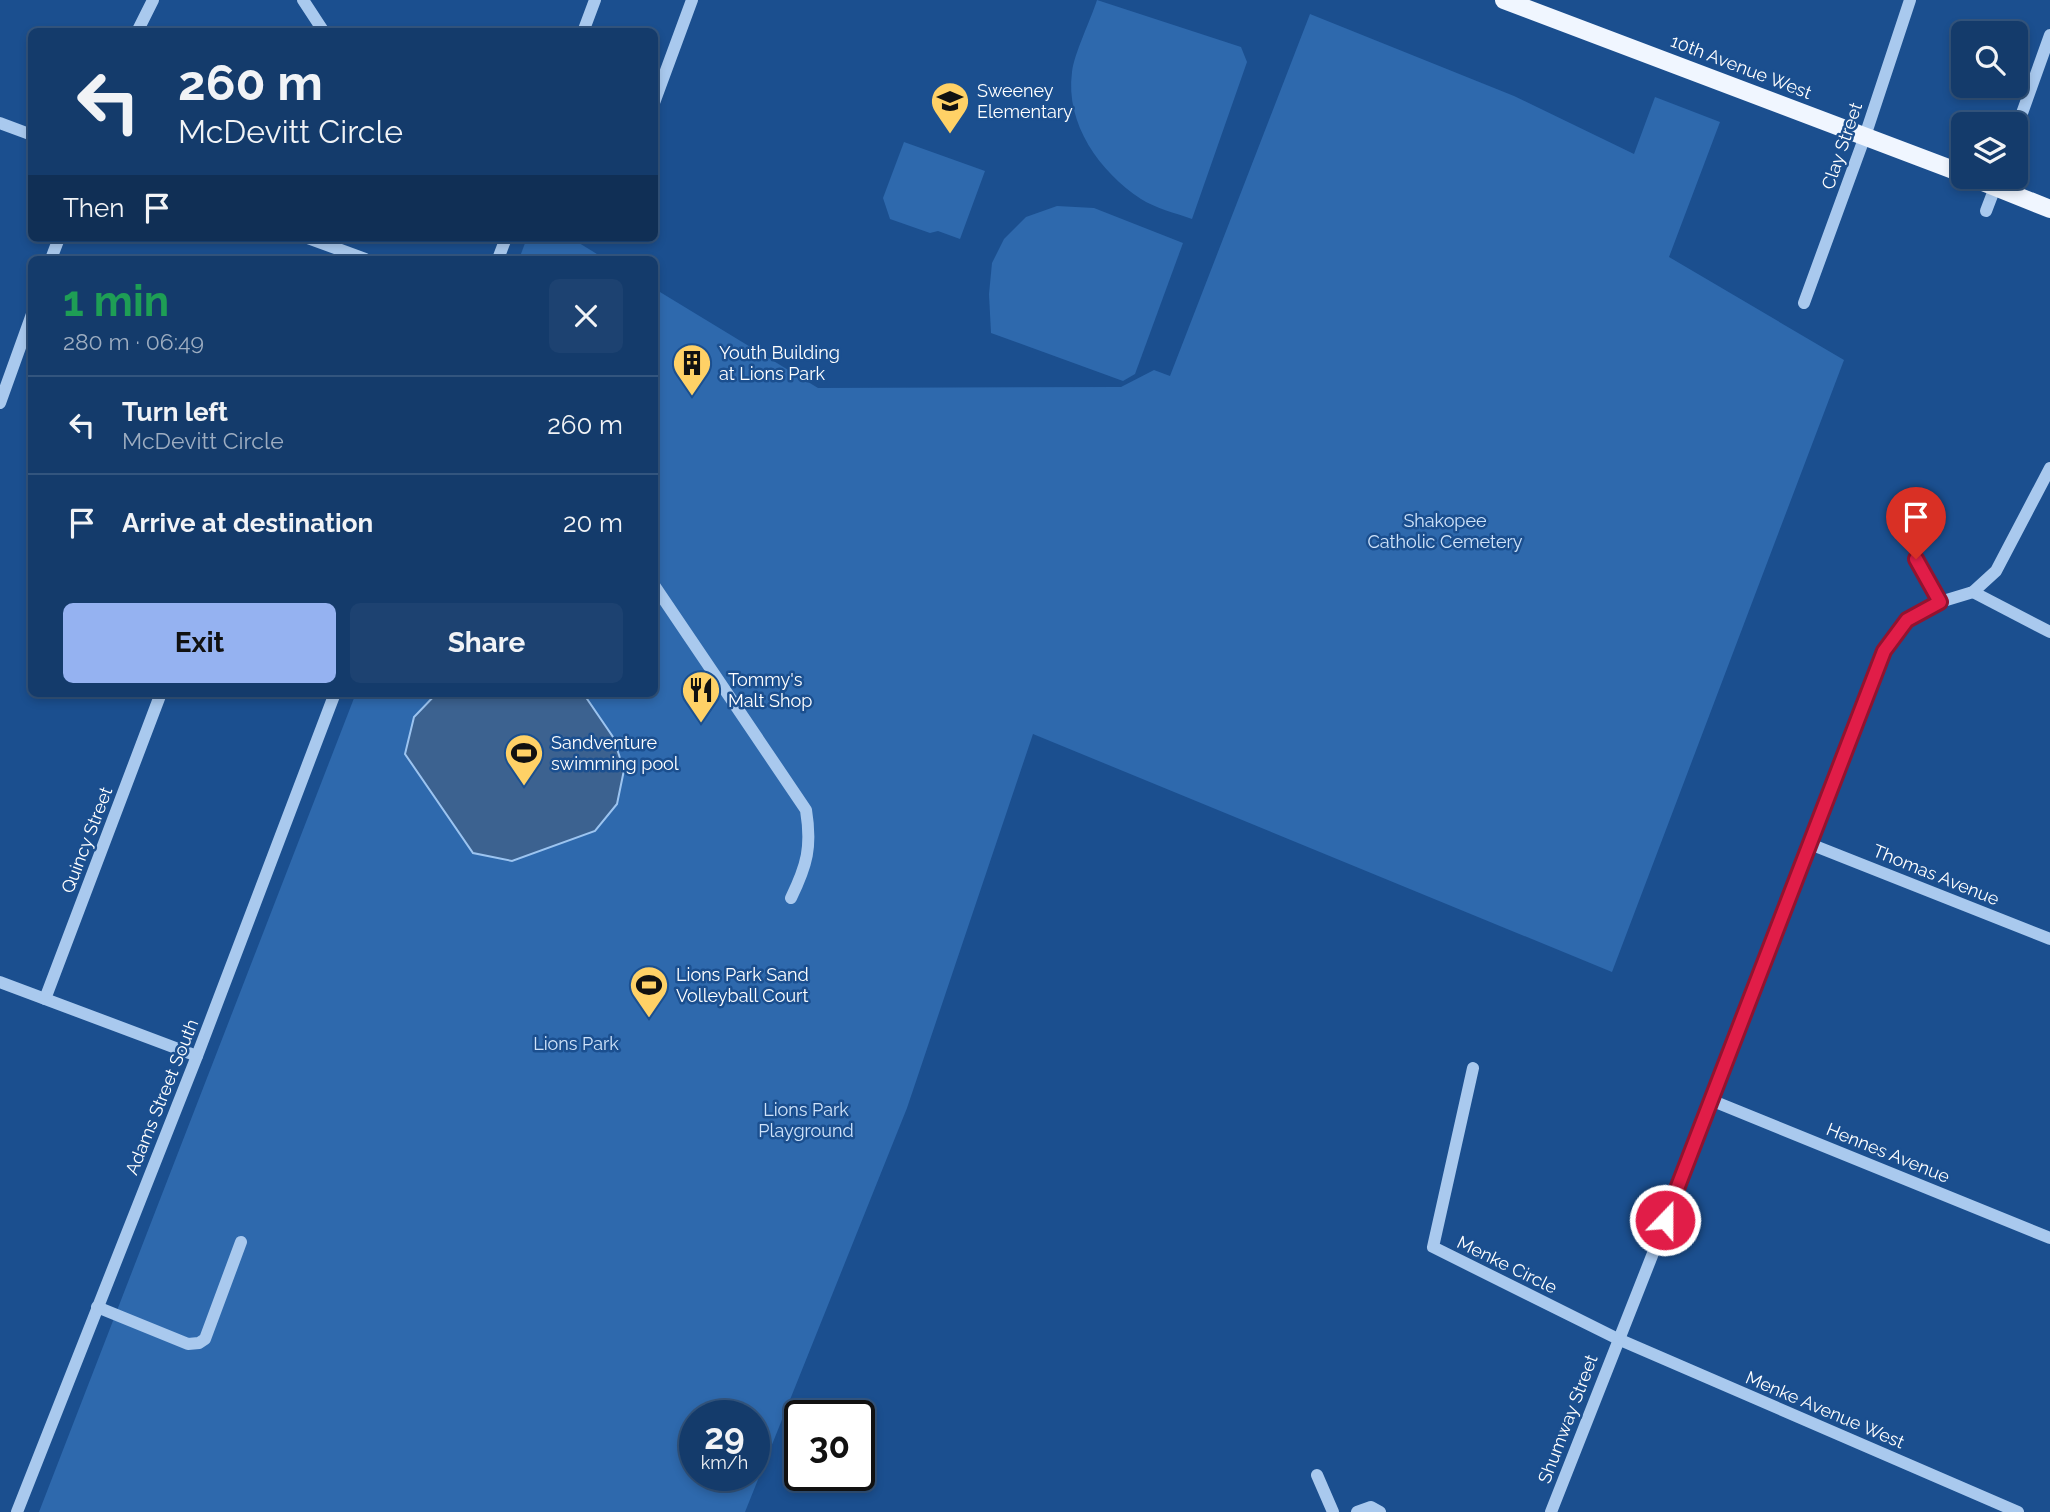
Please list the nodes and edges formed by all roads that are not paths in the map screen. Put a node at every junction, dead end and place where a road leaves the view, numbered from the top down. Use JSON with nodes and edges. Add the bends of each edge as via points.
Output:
{"nodes":[{"id":1,"x":153,"y":0,"type":"edge"},
{"id":2,"x":303,"y":0,"type":"edge"},
{"id":3,"x":595,"y":0,"type":"edge"},
{"id":4,"x":692,"y":0,"type":"edge"},
{"id":5,"x":1504,"y":0,"type":"edge"},
{"id":6,"x":1910,"y":0,"type":"edge"},
{"id":7,"x":139,"y":28,"type":"edge"},
{"id":8,"x":321,"y":28,"type":"edge"},
{"id":9,"x":584,"y":28,"type":"edge"},
{"id":10,"x":2050,"y":35,"type":"edge"},
{"id":11,"x":658,"y":92,"type":"edge"},
{"id":12,"x":2022,"y":112,"type":"edge"},
{"id":13,"x":0,"y":123,"type":"edge"},
{"id":14,"x":28,"y":134,"type":"edge"},
{"id":15,"x":1865,"y":136,"type":"junction"},
{"id":16,"x":1951,"y":169,"type":"edge"},
{"id":17,"x":1994,"y":189,"type":"edge"},
{"id":18,"x":2011,"y":189,"type":"edge"},
{"id":19,"x":2050,"y":209,"type":"edge"},
{"id":20,"x":1986,"y":211,"type":"dead end"},
{"id":21,"x":321,"y":245,"type":"edge"},
{"id":22,"x":356,"y":256,"type":"edge"},
{"id":23,"x":1804,"y":303,"type":"dead end"},
{"id":24,"x":28,"y":325,"type":"edge"},
{"id":25,"x":0,"y":402,"type":"edge"},
{"id":26,"x":2050,"y":467,"type":"edge"},
{"id":27,"x":1916,"y":559,"type":"dead end"},
{"id":28,"x":658,"y":590,"type":"edge"},
{"id":29,"x":1973,"y":592,"type":"junction"},
{"id":30,"x":1940,"y":602,"type":"junction"},
{"id":31,"x":2050,"y":632,"type":"edge"},
{"id":32,"x":159,"y":697,"type":"edge"},
{"id":33,"x":333,"y":697,"type":"edge"},
{"id":34,"x":1810,"y":844,"type":"junction"},
{"id":35,"x":791,"y":898,"type":"dead end"},
{"id":36,"x":2050,"y":939,"type":"edge"},
{"id":37,"x":0,"y":982,"type":"edge"},
{"id":38,"x":45,"y":999,"type":"junction"},
{"id":39,"x":197,"y":1056,"type":"junction"},
{"id":40,"x":1473,"y":1068,"type":"dead end"},
{"id":41,"x":1713,"y":1101,"type":"junction"},
{"id":42,"x":2050,"y":1238,"type":"edge"},
{"id":43,"x":241,"y":1242,"type":"dead end"},
{"id":44,"x":97,"y":1307,"type":"junction"},
{"id":45,"x":1618,"y":1339,"type":"junction"},
{"id":46,"x":1317,"y":1475,"type":"dead end"},
{"id":47,"x":18,"y":1512,"type":"edge"},
{"id":48,"x":1333,"y":1512,"type":"edge"},
{"id":49,"x":1357,"y":1512,"type":"edge"},
{"id":50,"x":1380,"y":1512,"type":"edge"},
{"id":51,"x":1551,"y":1512,"type":"edge"},
{"id":52,"x":2018,"y":1512,"type":"edge"}],
"edges":[{"from":1,"to":7,"type":"street"},
{"from":2,"to":8,"type":"street"},
{"from":3,"to":9,"type":"street"},
{"from":4,"to":11,"type":"street"},
{"from":5,"to":15,"type":"main road","name":"10th Avenue West"},
{"from":6,"to":15,"type":"street","name":"Clay Street"},
{"from":10,"to":12,"type":"street"},
{"from":13,"to":14,"type":"street"},
{"from":15,"to":16,"type":"main road","name":"10th Avenue West"},
{"from":15,"to":23,"type":"street","name":"Clay Street"},
{"from":17,"to":20,"type":"street"},
{"from":18,"to":19,"type":"main road"},
{"from":21,"to":22,"type":"street"},
{"from":24,"to":25,"type":"street"},
{"from":26,"to":29,"type":"street","via":[[1996,571]]},
{"from":27,"to":30,"type":"street"},
{"from":28,"to":35,"type":"street","via":[[806,810],[809,853]]},
{"from":29,"to":30,"type":"street","name":"Shumway Street"},
{"from":29,"to":31,"type":"street"},
{"from":30,"to":34,"type":"street","name":"Shumway Street","via":[[1907,620],[1884,651]]},
{"from":32,"to":38,"type":"street","name":"Quincy Street"},
{"from":33,"to":39,"type":"street","name":"Adams Street South"},
{"from":34,"to":36,"type":"street","name":"Thomas Avenue"},
{"from":34,"to":41,"type":"street","name":"Shumway Street"},
{"from":37,"to":38,"type":"street"},
{"from":38,"to":39,"type":"street"},
{"from":39,"to":44,"type":"street","name":"Adams Street South"},
{"from":40,"to":45,"type":"street","name":"Menke Circle","via":[[1433,1247]]},
{"from":41,"to":42,"type":"street","name":"Hennes Avenue"},
{"from":41,"to":45,"type":"street","name":"Shumway Street"},
{"from":43,"to":44,"type":"street","via":[[200,1343],[188,1344]]},
{"from":44,"to":47,"type":"street","name":"Adams Street South"},
{"from":45,"to":51,"type":"street","name":"Shumway Street"},
{"from":45,"to":52,"type":"street","name":"Menke Avenue West"},
{"from":46,"to":48,"type":"street"},
{"from":49,"to":50,"type":"street","via":[[1371,1507]]}]}
